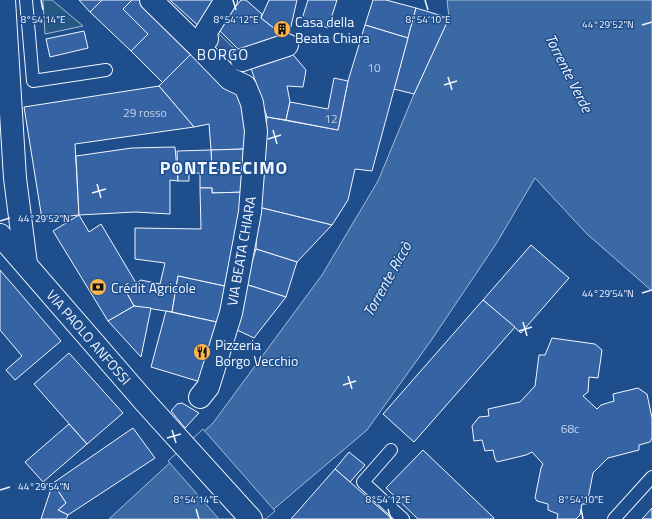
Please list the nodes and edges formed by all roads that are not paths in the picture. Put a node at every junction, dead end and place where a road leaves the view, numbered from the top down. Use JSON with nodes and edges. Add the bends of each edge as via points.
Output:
{"nodes":[{"id":1,"x":4,"y":0,"type":"edge"},
{"id":2,"x":26,"y":0,"type":"edge"},
{"id":3,"x":151,"y":0,"type":"edge"},
{"id":4,"x":226,"y":0,"type":"edge"},
{"id":5,"x":207,"y":40,"type":"dead end"},
{"id":6,"x":287,"y":45,"type":"dead end"},
{"id":7,"x":242,"y":60,"type":"dead end"},
{"id":8,"x":106,"y":70,"type":"dead end"},
{"id":9,"x":0,"y":234,"type":"edge"},
{"id":10,"x":26,"y":264,"type":"junction"},
{"id":11,"x":200,"y":397,"type":"dead end"},
{"id":12,"x":391,"y":450,"type":"dead end"},
{"id":13,"x":652,"y":477,"type":"edge"},
{"id":14,"x":251,"y":519,"type":"edge"},
{"id":15,"x":403,"y":519,"type":"edge"},
{"id":16,"x":614,"y":519,"type":"edge"}],
"edges":[{"from":1,"to":10,"type":"street","via":[[15,178]]},
{"from":2,"to":8,"type":"lane","via":[[32,81]]},
{"from":3,"to":11,"type":"street","name":"VIA BEATA CHIARA","via":[[230,79],[245,86],[252,103],[256,131],[250,212],[231,314],[208,388]]},
{"from":4,"to":5,"type":"street","via":[[206,32]]},
{"from":6,"to":7,"type":"street"},
{"from":9,"to":10,"type":"street","name":"VIA PAOLO ANFOSSI"},
{"from":10,"to":14,"type":"street","name":"VIA PAOLO ANFOSSI","via":[[145,402]]},
{"from":12,"to":15,"type":"lane","via":[[363,482]]},
{"from":13,"to":16,"type":"lane"}]}
